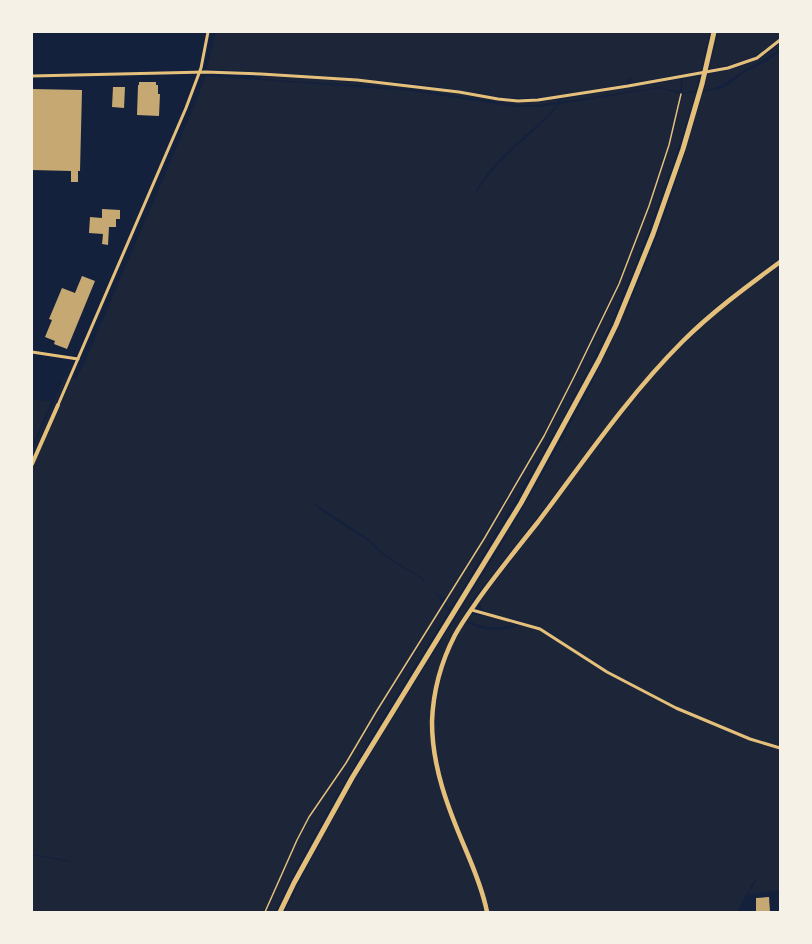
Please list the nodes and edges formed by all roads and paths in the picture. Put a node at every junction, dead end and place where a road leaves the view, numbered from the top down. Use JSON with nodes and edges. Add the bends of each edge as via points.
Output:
{"nodes":[{"id":1,"x":208,"y":32,"type":"edge"},
{"id":2,"x":714,"y":32,"type":"edge"},
{"id":3,"x":780,"y":40,"type":"edge"},
{"id":4,"x":199,"y":72,"type":"junction"},
{"id":5,"x":32,"y":76,"type":"edge"},
{"id":6,"x":681,"y":94,"type":"dead end"},
{"id":7,"x":780,"y":262,"type":"edge"},
{"id":8,"x":32,"y":352,"type":"edge"},
{"id":9,"x":78,"y":359,"type":"junction"},
{"id":10,"x":57,"y":405,"type":"joint"},
{"id":11,"x":32,"y":464,"type":"edge"},
{"id":12,"x":471,"y":609,"type":"junction"},
{"id":13,"x":780,"y":748,"type":"edge"},
{"id":14,"x":265,"y":912,"type":"edge"},
{"id":15,"x":280,"y":912,"type":"edge"},
{"id":16,"x":486,"y":912,"type":"edge"}],
"edges":[{"from":1,"to":4,"type":"street"},
{"from":2,"to":15,"type":"highway","via":[[683,149],[616,325],[521,503],[352,778]]},
{"from":3,"to":4,"type":"street","via":[[740,65],[559,98],[518,101],[368,81]]},
{"from":4,"to":5,"type":"street"},
{"from":4,"to":9,"type":"street"},
{"from":6,"to":14,"type":"path","via":[[649,206],[619,284],[574,377],[479,548],[309,817]]},
{"from":7,"to":12,"type":"main road","via":[[715,311],[660,365]]},
{"from":8,"to":9,"type":"street"},
{"from":9,"to":10,"type":"street"},
{"from":10,"to":11,"type":"street"},
{"from":12,"to":13,"type":"street","via":[[540,629],[607,672],[676,708],[750,740]]},
{"from":12,"to":16,"type":"main road","via":[[443,662],[433,707],[432,734],[443,792]]}]}
